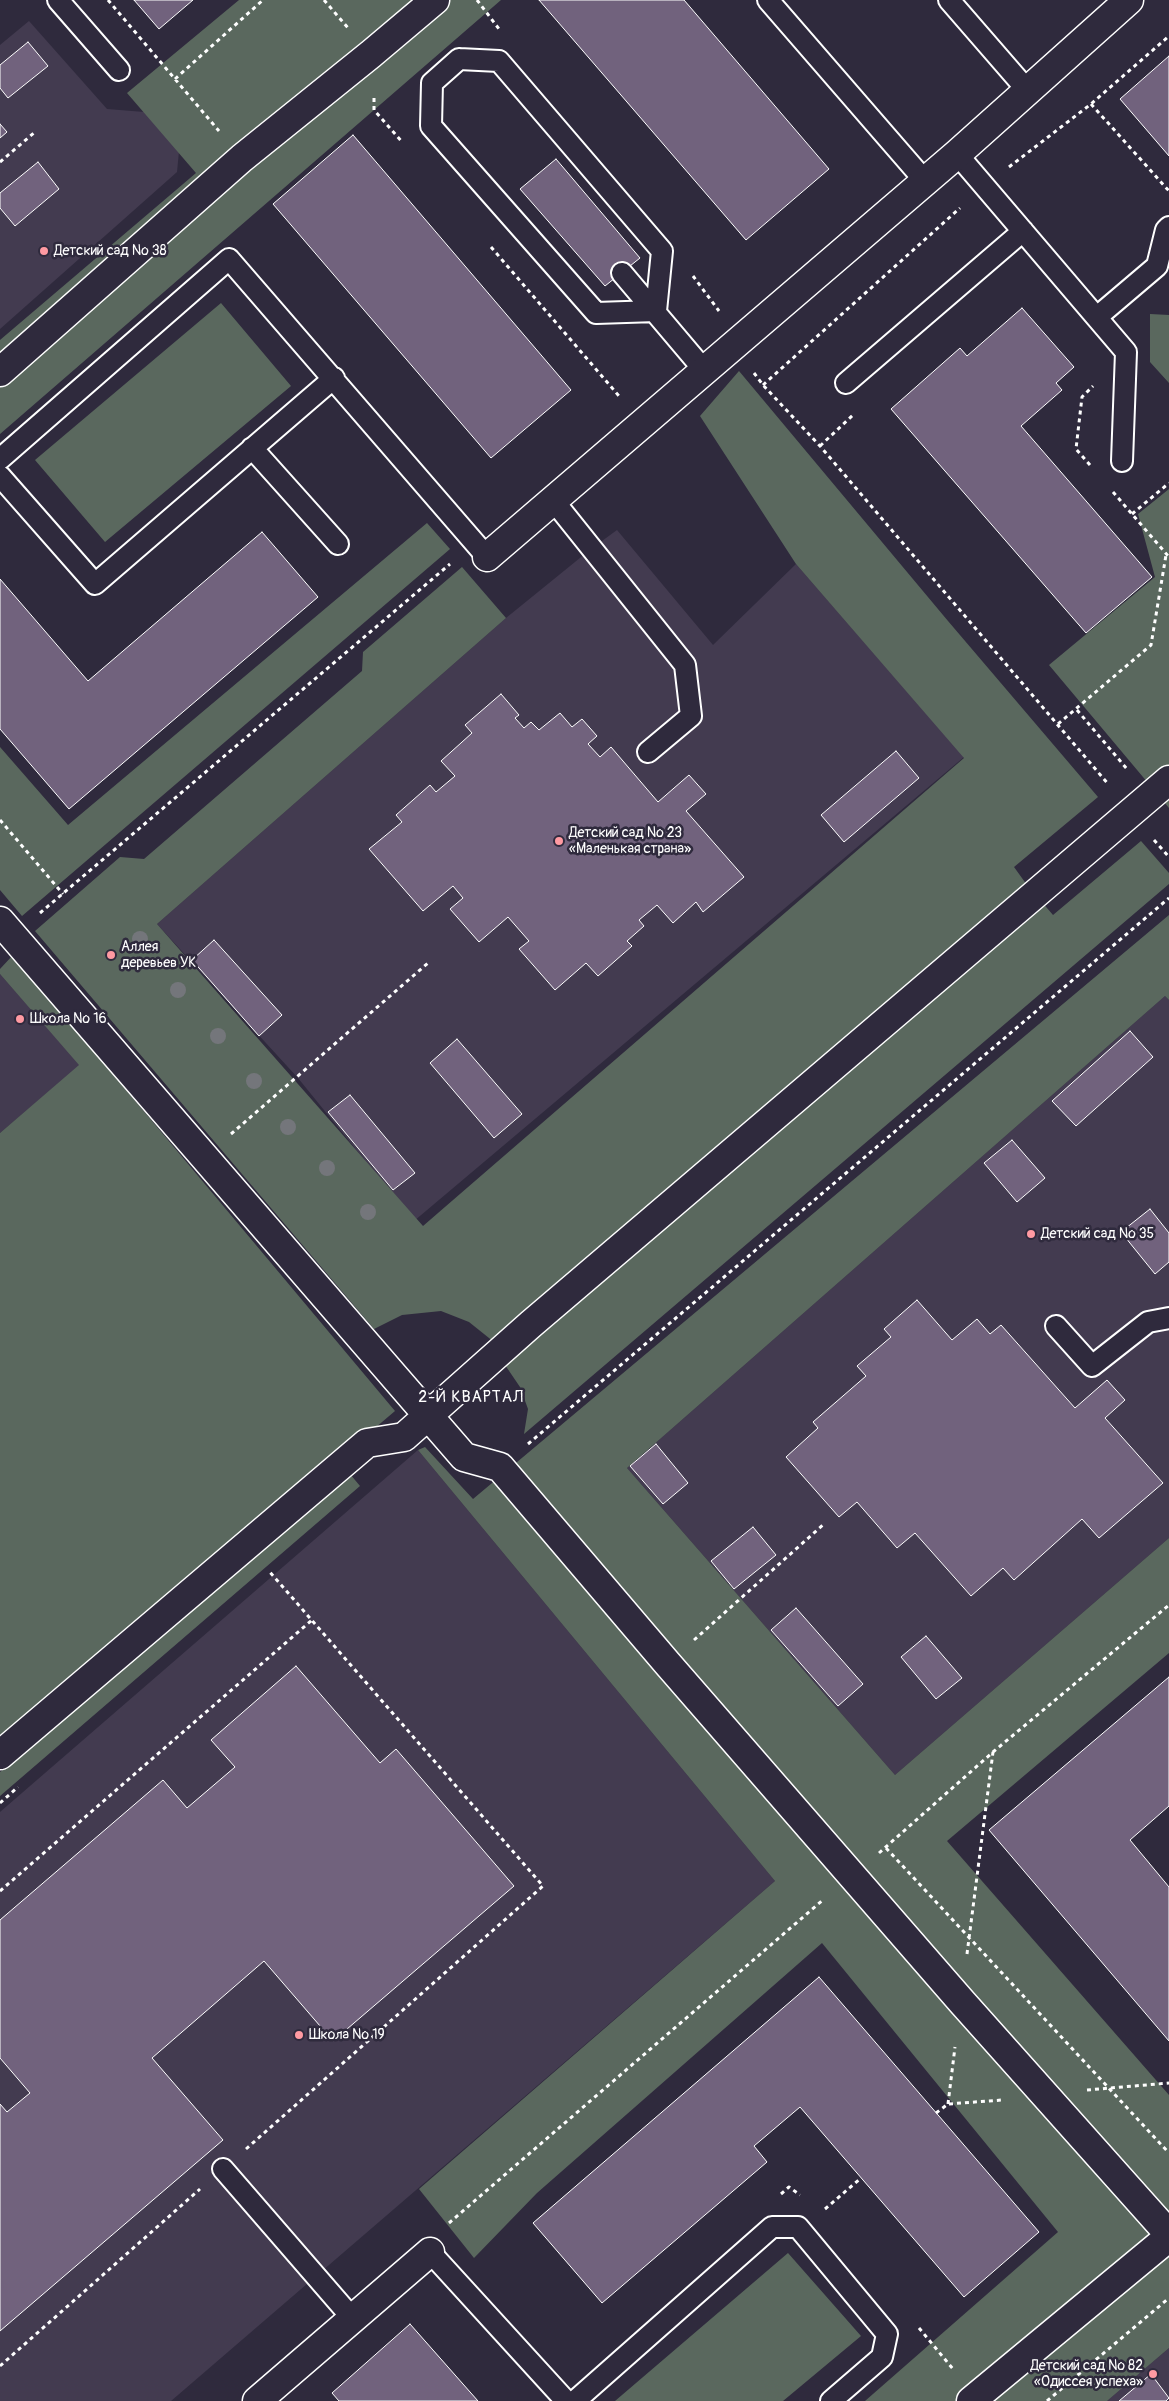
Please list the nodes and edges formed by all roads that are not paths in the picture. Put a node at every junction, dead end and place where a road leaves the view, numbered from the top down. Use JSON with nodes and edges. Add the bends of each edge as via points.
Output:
{"nodes":[{"id":1,"x":58,"y":0,"type":"edge"},
{"id":2,"x":434,"y":0,"type":"edge"},
{"id":3,"x":768,"y":0,"type":"edge"},
{"id":4,"x":949,"y":0,"type":"edge"},
{"id":5,"x":1129,"y":0,"type":"edge"},
{"id":6,"x":119,"y":70,"type":"dead end"},
{"id":7,"x":1028,"y":91,"type":"junction"},
{"id":8,"x":957,"y":154,"type":"junction"},
{"id":9,"x":924,"y":181,"type":"junction"},
{"id":10,"x":1169,"y":227,"type":"edge"},
{"id":11,"x":1023,"y":231,"type":"junction"},
{"id":12,"x":622,"y":273,"type":"dead end"},
{"id":13,"x":656,"y":311,"type":"junction"},
{"id":14,"x":1097,"y":317,"type":"junction"},
{"id":15,"x":704,"y":370,"type":"junction"},
{"id":16,"x":0,"y":372,"type":"edge"},
{"id":17,"x":334,"y":378,"type":"junction"},
{"id":18,"x":846,"y":383,"type":"dead end"},
{"id":19,"x":252,"y":448,"type":"junction"},
{"id":20,"x":0,"y":459,"type":"edge"},
{"id":21,"x":1122,"y":461,"type":"dead end"},
{"id":22,"x":0,"y":476,"type":"edge"},
{"id":23,"x":553,"y":500,"type":"junction"},
{"id":24,"x":338,"y":544,"type":"dead end"},
{"id":25,"x":487,"y":557,"type":"joint"},
{"id":26,"x":648,"y":752,"type":"dead end"},
{"id":27,"x":1150,"y":796,"type":"edge"},
{"id":28,"x":0,"y":921,"type":"edge"},
{"id":29,"x":1169,"y":1318,"type":"edge"},
{"id":30,"x":1056,"y":1326,"type":"dead end"},
{"id":31,"x":427,"y":1416,"type":"junction"},
{"id":32,"x":0,"y":1755,"type":"edge"},
{"id":33,"x":223,"y":2169,"type":"road end"},
{"id":34,"x":1169,"y":2236,"type":"edge"},
{"id":35,"x":430,"y":2252,"type":"joint"},
{"id":36,"x":353,"y":2319,"type":"junction"},
{"id":37,"x":257,"y":2401,"type":"edge"},
{"id":38,"x":566,"y":2401,"type":"edge"},
{"id":39,"x":575,"y":2401,"type":"edge"},
{"id":40,"x":831,"y":2401,"type":"edge"},
{"id":41,"x":971,"y":2401,"type":"edge"}],
"edges":[{"from":1,"to":6,"type":"lane"},
{"from":2,"to":16,"type":"street","via":[[242,158]]},
{"from":3,"to":9,"type":"lane"},
{"from":4,"to":7,"type":"lane"},
{"from":5,"to":7,"type":"street"},
{"from":7,"to":8,"type":"street"},
{"from":8,"to":9,"type":"street"},
{"from":8,"to":11,"type":"lane"},
{"from":9,"to":15,"type":"street"},
{"from":10,"to":14,"type":"lane","via":[[1157,266]]},
{"from":11,"to":14,"type":"lane"},
{"from":11,"to":18,"type":"lane"},
{"from":12,"to":13,"type":"lane"},
{"from":13,"to":13,"type":"lane","via":[[662,252],[499,61],[459,59],[432,83],[431,126],[596,313]]},
{"from":13,"to":15,"type":"lane"},
{"from":14,"to":21,"type":"lane","via":[[1126,352]]},
{"from":15,"to":23,"type":"street"},
{"from":17,"to":19,"type":"lane"},
{"from":17,"to":20,"type":"lane","via":[[229,260]]},
{"from":17,"to":25,"type":"lane"},
{"from":19,"to":22,"type":"lane","via":[[94,584]]},
{"from":19,"to":24,"type":"lane"},
{"from":23,"to":25,"type":"street"},
{"from":23,"to":26,"type":"lane","via":[[685,665],[691,716]]},
{"from":27,"to":31,"type":"street"},
{"from":28,"to":31,"type":"street"},
{"from":29,"to":30,"type":"lane","via":[[1148,1322],[1092,1366]]},
{"from":31,"to":32,"type":"street","via":[[404,1437],[367,1443]]},
{"from":31,"to":34,"type":"street","via":[[464,1458],[500,1467],[667,1664]]},
{"from":33,"to":36,"type":"lane"},
{"from":34,"to":41,"type":"street"},
{"from":35,"to":36,"type":"street"},
{"from":35,"to":38,"type":"lane"},
{"from":36,"to":37,"type":"street"},
{"from":39,"to":40,"type":"lane","via":[[772,2227],[798,2228],[887,2334],[882,2357]]}]}
